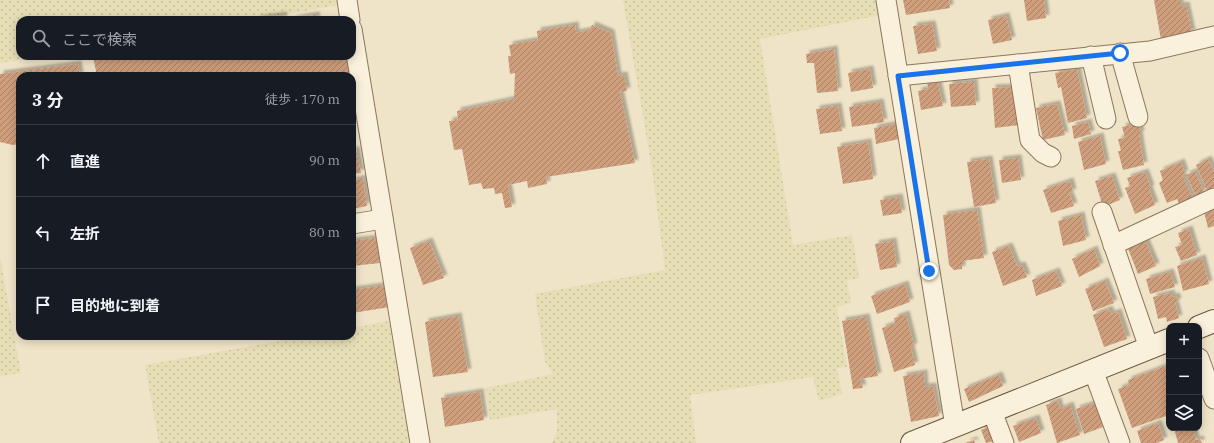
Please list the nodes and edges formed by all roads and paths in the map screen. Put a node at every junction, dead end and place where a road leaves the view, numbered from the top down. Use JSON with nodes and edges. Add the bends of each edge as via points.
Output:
{"nodes":[{"id":1,"x":347,"y":0,"type":"edge"},
{"id":2,"x":886,"y":0,"type":"edge"},
{"id":3,"x":349,"y":16,"type":"edge"},
{"id":4,"x":1214,"y":36,"type":"edge"},
{"id":5,"x":1120,"y":53,"type":"junction"},
{"id":6,"x":1091,"y":56,"type":"junction"},
{"id":7,"x":354,"y":60,"type":"edge"},
{"id":8,"x":1018,"y":64,"type":"junction"},
{"id":9,"x":355,"y":72,"type":"edge"},
{"id":10,"x":898,"y":76,"type":"junction"},
{"id":11,"x":356,"y":80,"type":"edge"},
{"id":12,"x":1138,"y":117,"type":"dead end"},
{"id":13,"x":1106,"y":119,"type":"dead end"},
{"id":14,"x":360,"y":132,"type":"edge"},
{"id":15,"x":1051,"y":157,"type":"dead end"},
{"id":16,"x":1214,"y":198,"type":"edge"},
{"id":17,"x":1102,"y":212,"type":"dead end"},
{"id":18,"x":383,"y":218,"type":"junction"},
{"id":19,"x":356,"y":223,"type":"edge"},
{"id":20,"x":1113,"y":245,"type":"junction"},
{"id":21,"x":1214,"y":321,"type":"edge"},
{"id":22,"x":1202,"y":326,"type":"edge"},
{"id":23,"x":1166,"y":341,"type":"edge"},
{"id":24,"x":1149,"y":348,"type":"junction"},
{"id":25,"x":1199,"y":359,"type":"edge"},
{"id":26,"x":1094,"y":370,"type":"junction"},
{"id":27,"x":1214,"y":399,"type":"edge"},
{"id":28,"x":992,"y":411,"type":"junction"},
{"id":29,"x":955,"y":426,"type":"junction"},
{"id":30,"x":420,"y":443,"type":"edge"},
{"id":31,"x":912,"y":443,"type":"edge"},
{"id":32,"x":1004,"y":443,"type":"edge"},
{"id":33,"x":1120,"y":443,"type":"edge"}],
"edges":[{"from":1,"to":3,"type":"street"},
{"from":2,"to":10,"type":"street"},
{"from":4,"to":5,"type":"street","via":[[1165,48]]},
{"from":5,"to":6,"type":"street"},
{"from":5,"to":12,"type":"street"},
{"from":6,"to":8,"type":"street"},
{"from":6,"to":13,"type":"street"},
{"from":7,"to":9,"type":"street"},
{"from":8,"to":10,"type":"street"},
{"from":8,"to":15,"type":"street","via":[[1030,140]]},
{"from":10,"to":29,"type":"street"},
{"from":11,"to":14,"type":"street"},
{"from":14,"to":18,"type":"street"},
{"from":16,"to":20,"type":"street"},
{"from":17,"to":20,"type":"street"},
{"from":18,"to":19,"type":"street"},
{"from":18,"to":30,"type":"street"},
{"from":20,"to":24,"type":"street"},
{"from":21,"to":22,"type":"street"},
{"from":23,"to":24,"type":"street"},
{"from":24,"to":26,"type":"street"},
{"from":25,"to":27,"type":"street"},
{"from":26,"to":28,"type":"street"},
{"from":26,"to":33,"type":"street"},
{"from":28,"to":29,"type":"street"},
{"from":28,"to":32,"type":"street"},
{"from":29,"to":31,"type":"street"}]}
